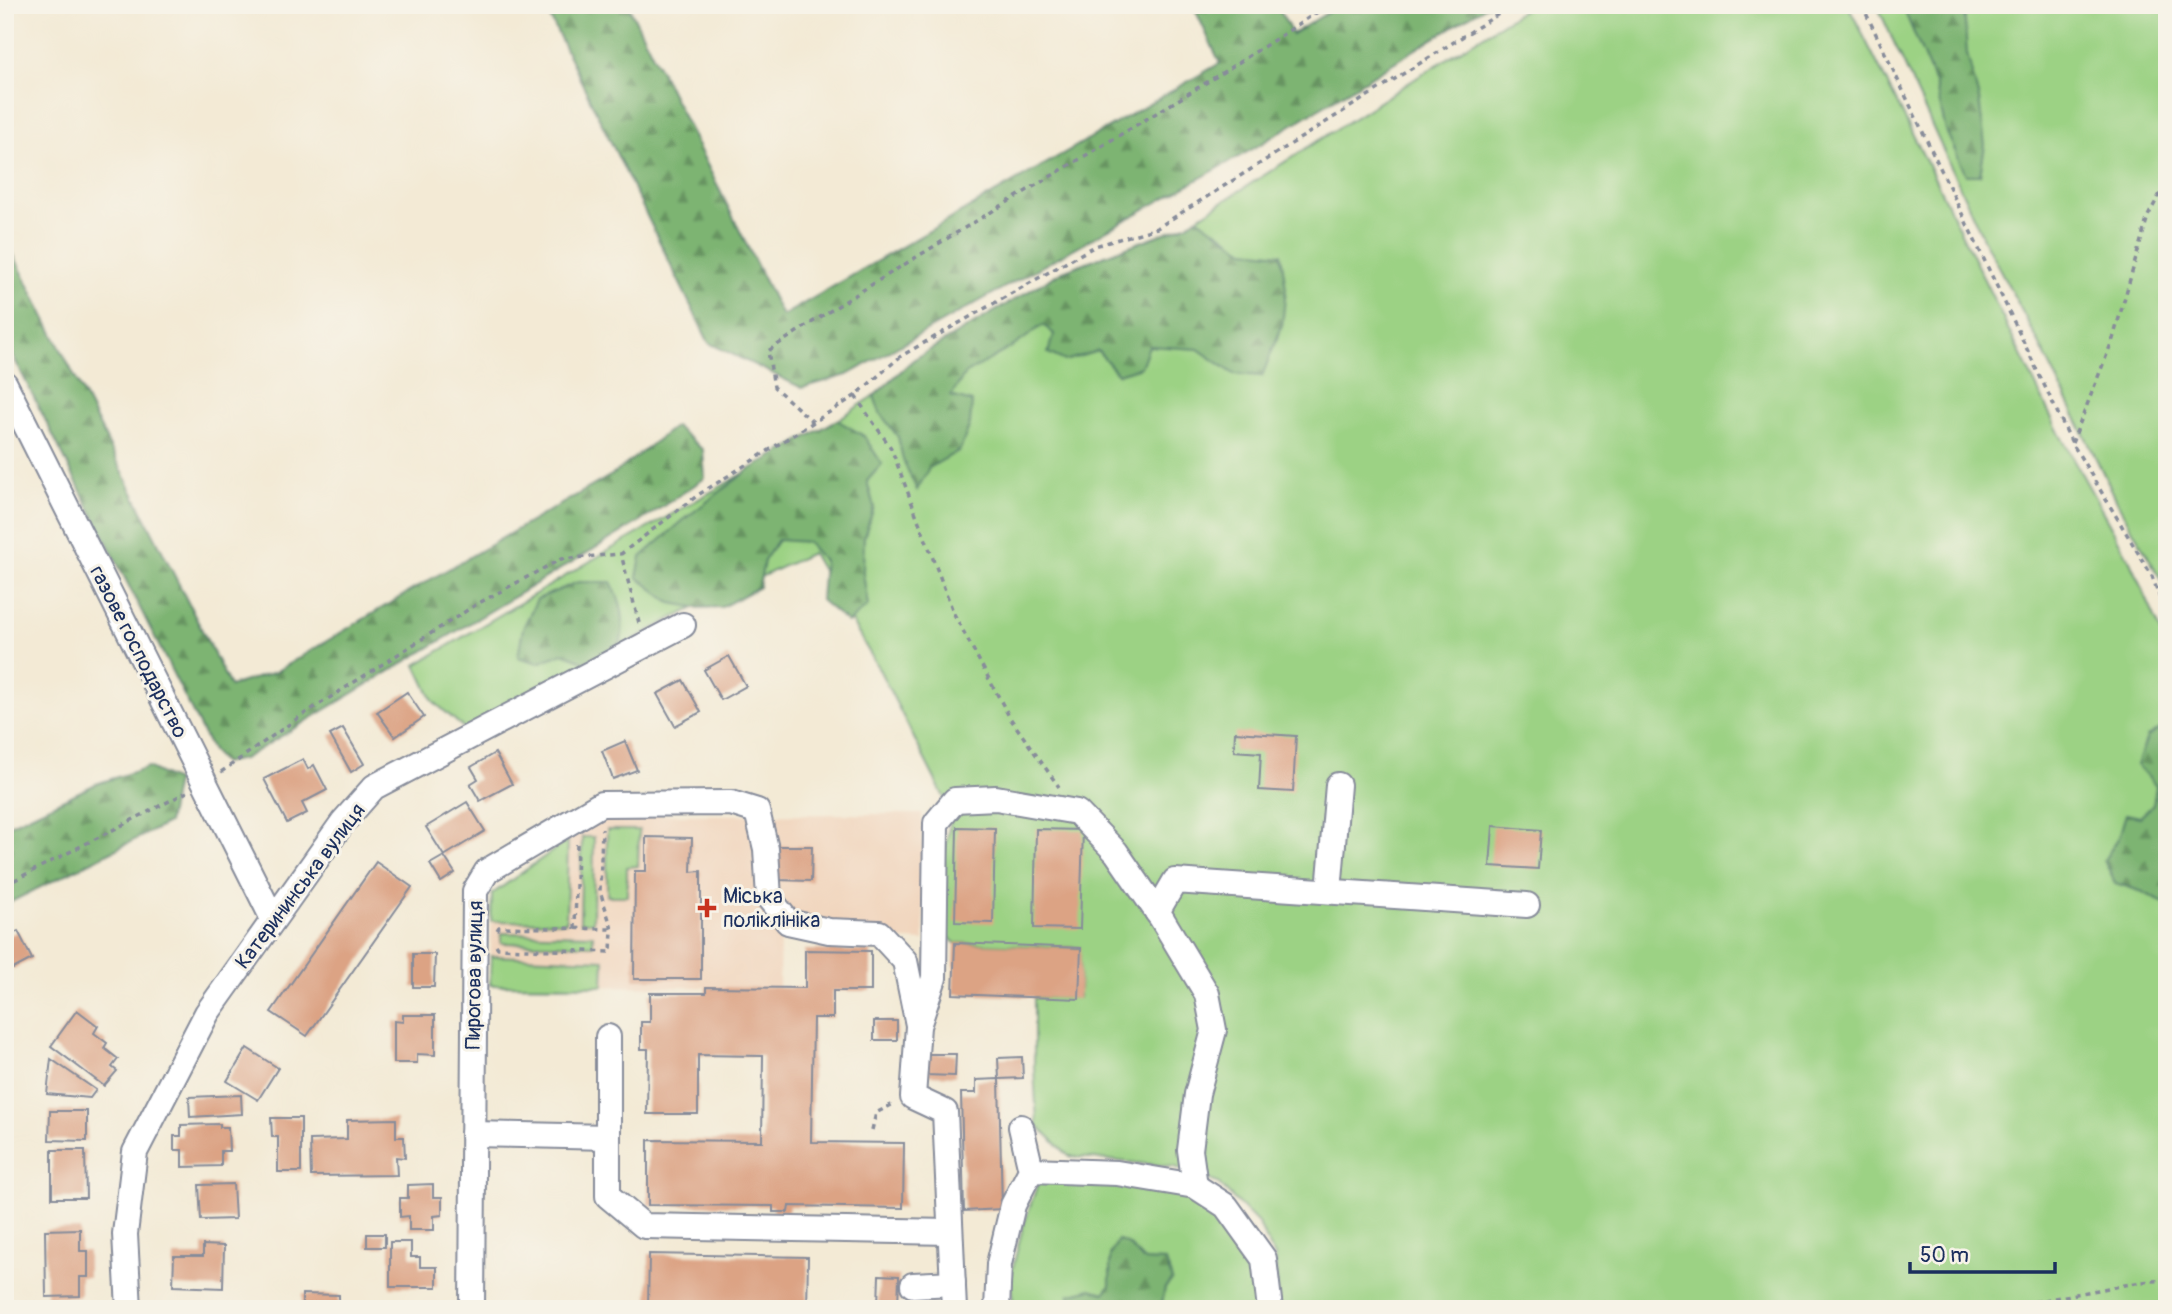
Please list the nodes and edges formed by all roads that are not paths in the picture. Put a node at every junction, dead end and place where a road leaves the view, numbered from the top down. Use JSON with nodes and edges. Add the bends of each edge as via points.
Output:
{"nodes":[{"id":1,"x":5,"y":384,"type":"edge"},
{"id":2,"x":683,"y":625,"type":"dead end"},
{"id":3,"x":1338,"y":785,"type":"dead end"},
{"id":4,"x":1329,"y":891,"type":"junction"},
{"id":5,"x":1527,"y":905,"type":"dead end"},
{"id":6,"x":1157,"y":912,"type":"junction"},
{"id":7,"x":274,"y":919,"type":"junction"},
{"id":8,"x":918,"y":1026,"type":"junction"},
{"id":9,"x":608,"y":1037,"type":"dead end"},
{"id":10,"x":1021,"y":1127,"type":"dead end"},
{"id":11,"x":473,"y":1134,"type":"junction"},
{"id":12,"x":608,"y":1137,"type":"junction"},
{"id":13,"x":1031,"y":1170,"type":"junction"},
{"id":14,"x":1195,"y":1186,"type":"junction"},
{"id":15,"x":950,"y":1232,"type":"junction"},
{"id":16,"x":953,"y":1283,"type":"junction"},
{"id":17,"x":913,"y":1284,"type":"dead end"},
{"id":18,"x":129,"y":1309,"type":"edge"},
{"id":19,"x":472,"y":1309,"type":"edge"},
{"id":20,"x":954,"y":1309,"type":"edge"},
{"id":21,"x":997,"y":1309,"type":"edge"},
{"id":22,"x":1270,"y":1309,"type":"edge"}],
"edges":[{"from":1,"to":7,"type":"street","name":"газове господарство"},
{"from":2,"to":7,"type":"street","name":"Катерининська вулиця","via":[[374,788],[343,822]]},
{"from":3,"to":4,"type":"street"},
{"from":4,"to":5,"type":"street"},
{"from":4,"to":6,"type":"street","via":[[1175,881]]},
{"from":6,"to":8,"type":"street","via":[[1115,852],[1077,812],[996,798],[954,800],[936,823],[934,978]]},
{"from":6,"to":14,"type":"street","via":[[1207,994],[1214,1030],[1197,1094],[1190,1150]]},
{"from":7,"to":18,"type":"street","name":"Катерининська вулиця","via":[[207,1013],[135,1152],[125,1234]]},
{"from":8,"to":11,"type":"street","name":"Пирогова вулиця","via":[[905,961],[879,933],[828,931],[788,922],[769,898],[757,811],[731,803],[601,804],[487,871],[475,891]]},
{"from":8,"to":15,"type":"street","via":[[914,1097],[945,1112]]},
{"from":9,"to":12,"type":"street"},
{"from":10,"to":13,"type":"street"},
{"from":11,"to":12,"type":"street"},
{"from":11,"to":19,"type":"street","name":"Пирогова вулиця"},
{"from":12,"to":15,"type":"street","via":[[608,1196],[644,1226]]},
{"from":13,"to":14,"type":"street","via":[[1117,1173]]},
{"from":13,"to":21,"type":"street","via":[[1013,1205],[999,1264]]},
{"from":14,"to":22,"type":"street","via":[[1226,1206],[1264,1259]]},
{"from":15,"to":16,"type":"street"},
{"from":16,"to":17,"type":"street"},
{"from":16,"to":20,"type":"street"}]}
